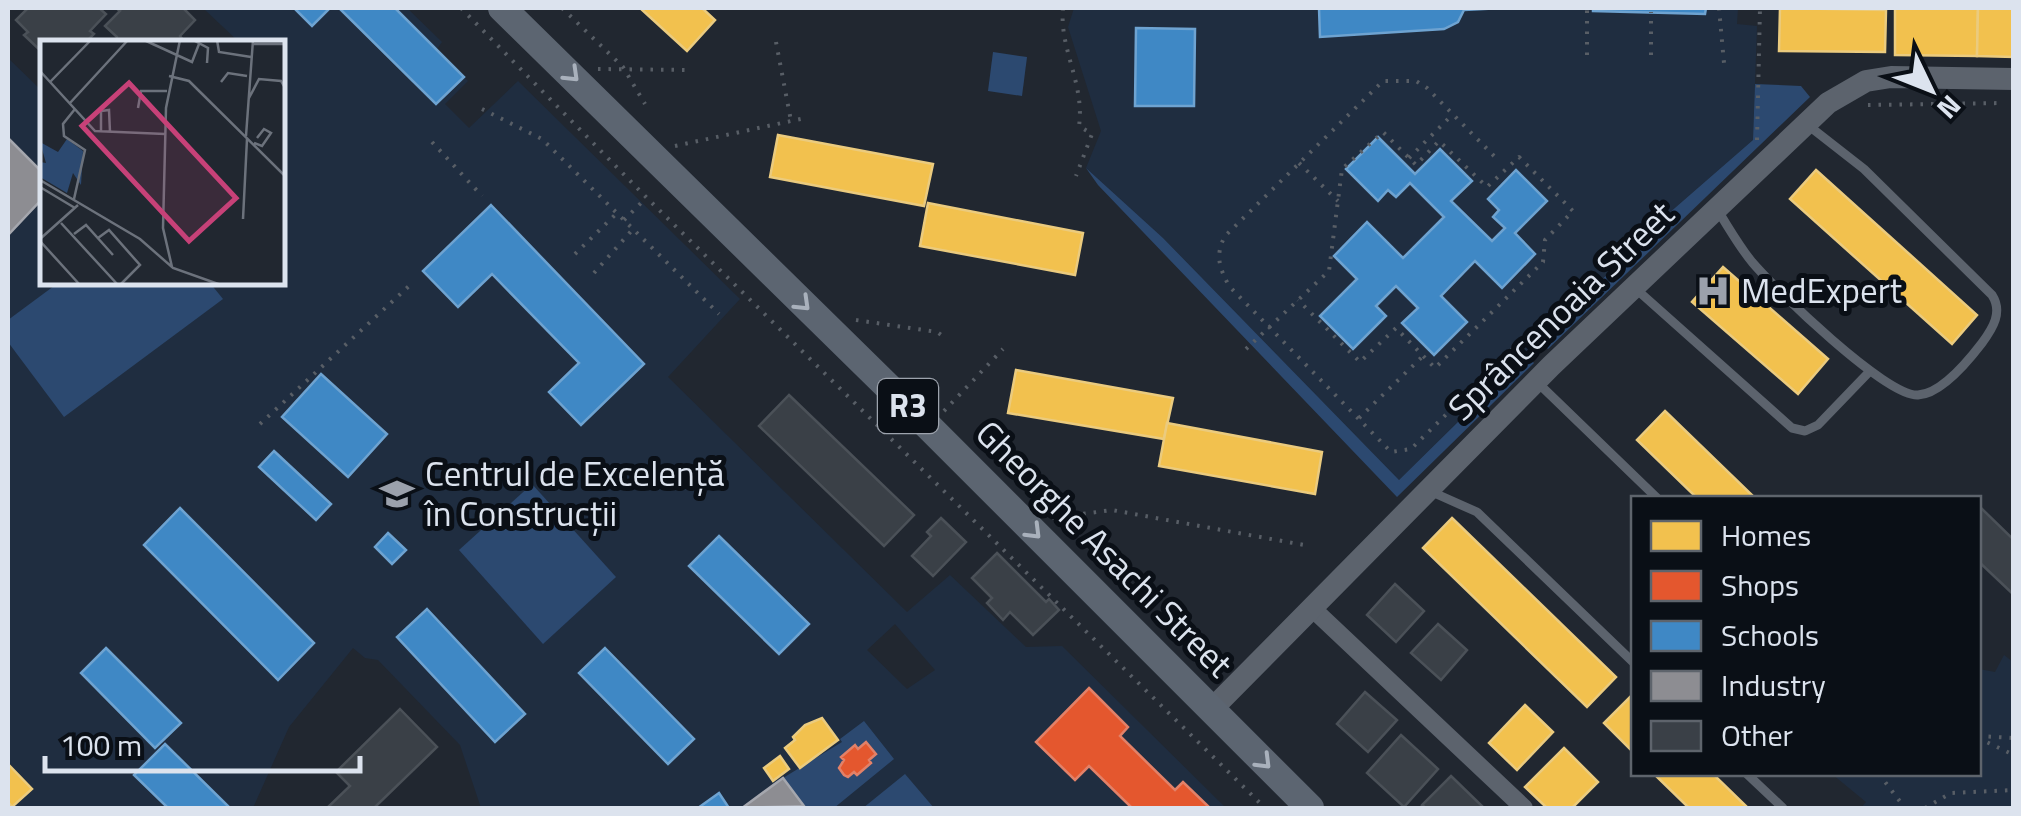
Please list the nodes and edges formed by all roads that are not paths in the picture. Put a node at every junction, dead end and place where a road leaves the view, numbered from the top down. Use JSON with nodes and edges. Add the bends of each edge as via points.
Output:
{"nodes":[{"id":1,"x":502,"y":8,"type":"edge"},
{"id":2,"x":2014,"y":80,"type":"edge"},
{"id":3,"x":1806,"y":124,"type":"junction"},
{"id":4,"x":1716,"y":208,"type":"junction"},
{"id":5,"x":1634,"y":287,"type":"junction"},
{"id":6,"x":1870,"y":371,"type":"junction"},
{"id":7,"x":1536,"y":381,"type":"junction"},
{"id":8,"x":1430,"y":490,"type":"junction"},
{"id":9,"x":1655,"y":496,"type":"edge"},
{"id":10,"x":1313,"y":609,"type":"junction"},
{"id":11,"x":1631,"y":660,"type":"edge"},
{"id":12,"x":1212,"y":709,"type":"junction"},
{"id":13,"x":1749,"y":776,"type":"edge"},
{"id":14,"x":1310,"y":808,"type":"edge"},
{"id":15,"x":1524,"y":808,"type":"edge"},
{"id":16,"x":1783,"y":808,"type":"edge"}],
"edges":[{"from":1,"to":12,"type":"main road","name":"Gheorghe Asachi Street","number":"R3","one_way":true},
{"from":2,"to":3,"type":"street","name":"Sprâncenoaia Street","via":[[1866,81]]},
{"from":3,"to":4,"type":"street","name":"Sprâncenoaia Street"},
{"from":3,"to":6,"type":"lane","via":[[1876,180],[1996,302],[1993,328],[1936,388],[1914,395]]},
{"from":4,"to":5,"type":"street","name":"Sprâncenoaia Street"},
{"from":4,"to":6,"type":"lane","via":[[1754,265]]},
{"from":5,"to":6,"type":"lane","via":[[1792,428],[1818,424]]},
{"from":5,"to":7,"type":"street","name":"Sprâncenoaia Street"},
{"from":7,"to":8,"type":"street","name":"Sprâncenoaia Street"},
{"from":7,"to":9,"type":"lane"},
{"from":8,"to":10,"type":"street","name":"Sprâncenoaia Street"},
{"from":8,"to":11,"type":"lane","via":[[1477,512]]},
{"from":10,"to":12,"type":"street","name":"Sprâncenoaia Street"},
{"from":10,"to":15,"type":"street"},
{"from":12,"to":14,"type":"main road","name":"Gheorghe Asachi Street","number":"R3","one_way":true},
{"from":13,"to":16,"type":"lane"}]}
